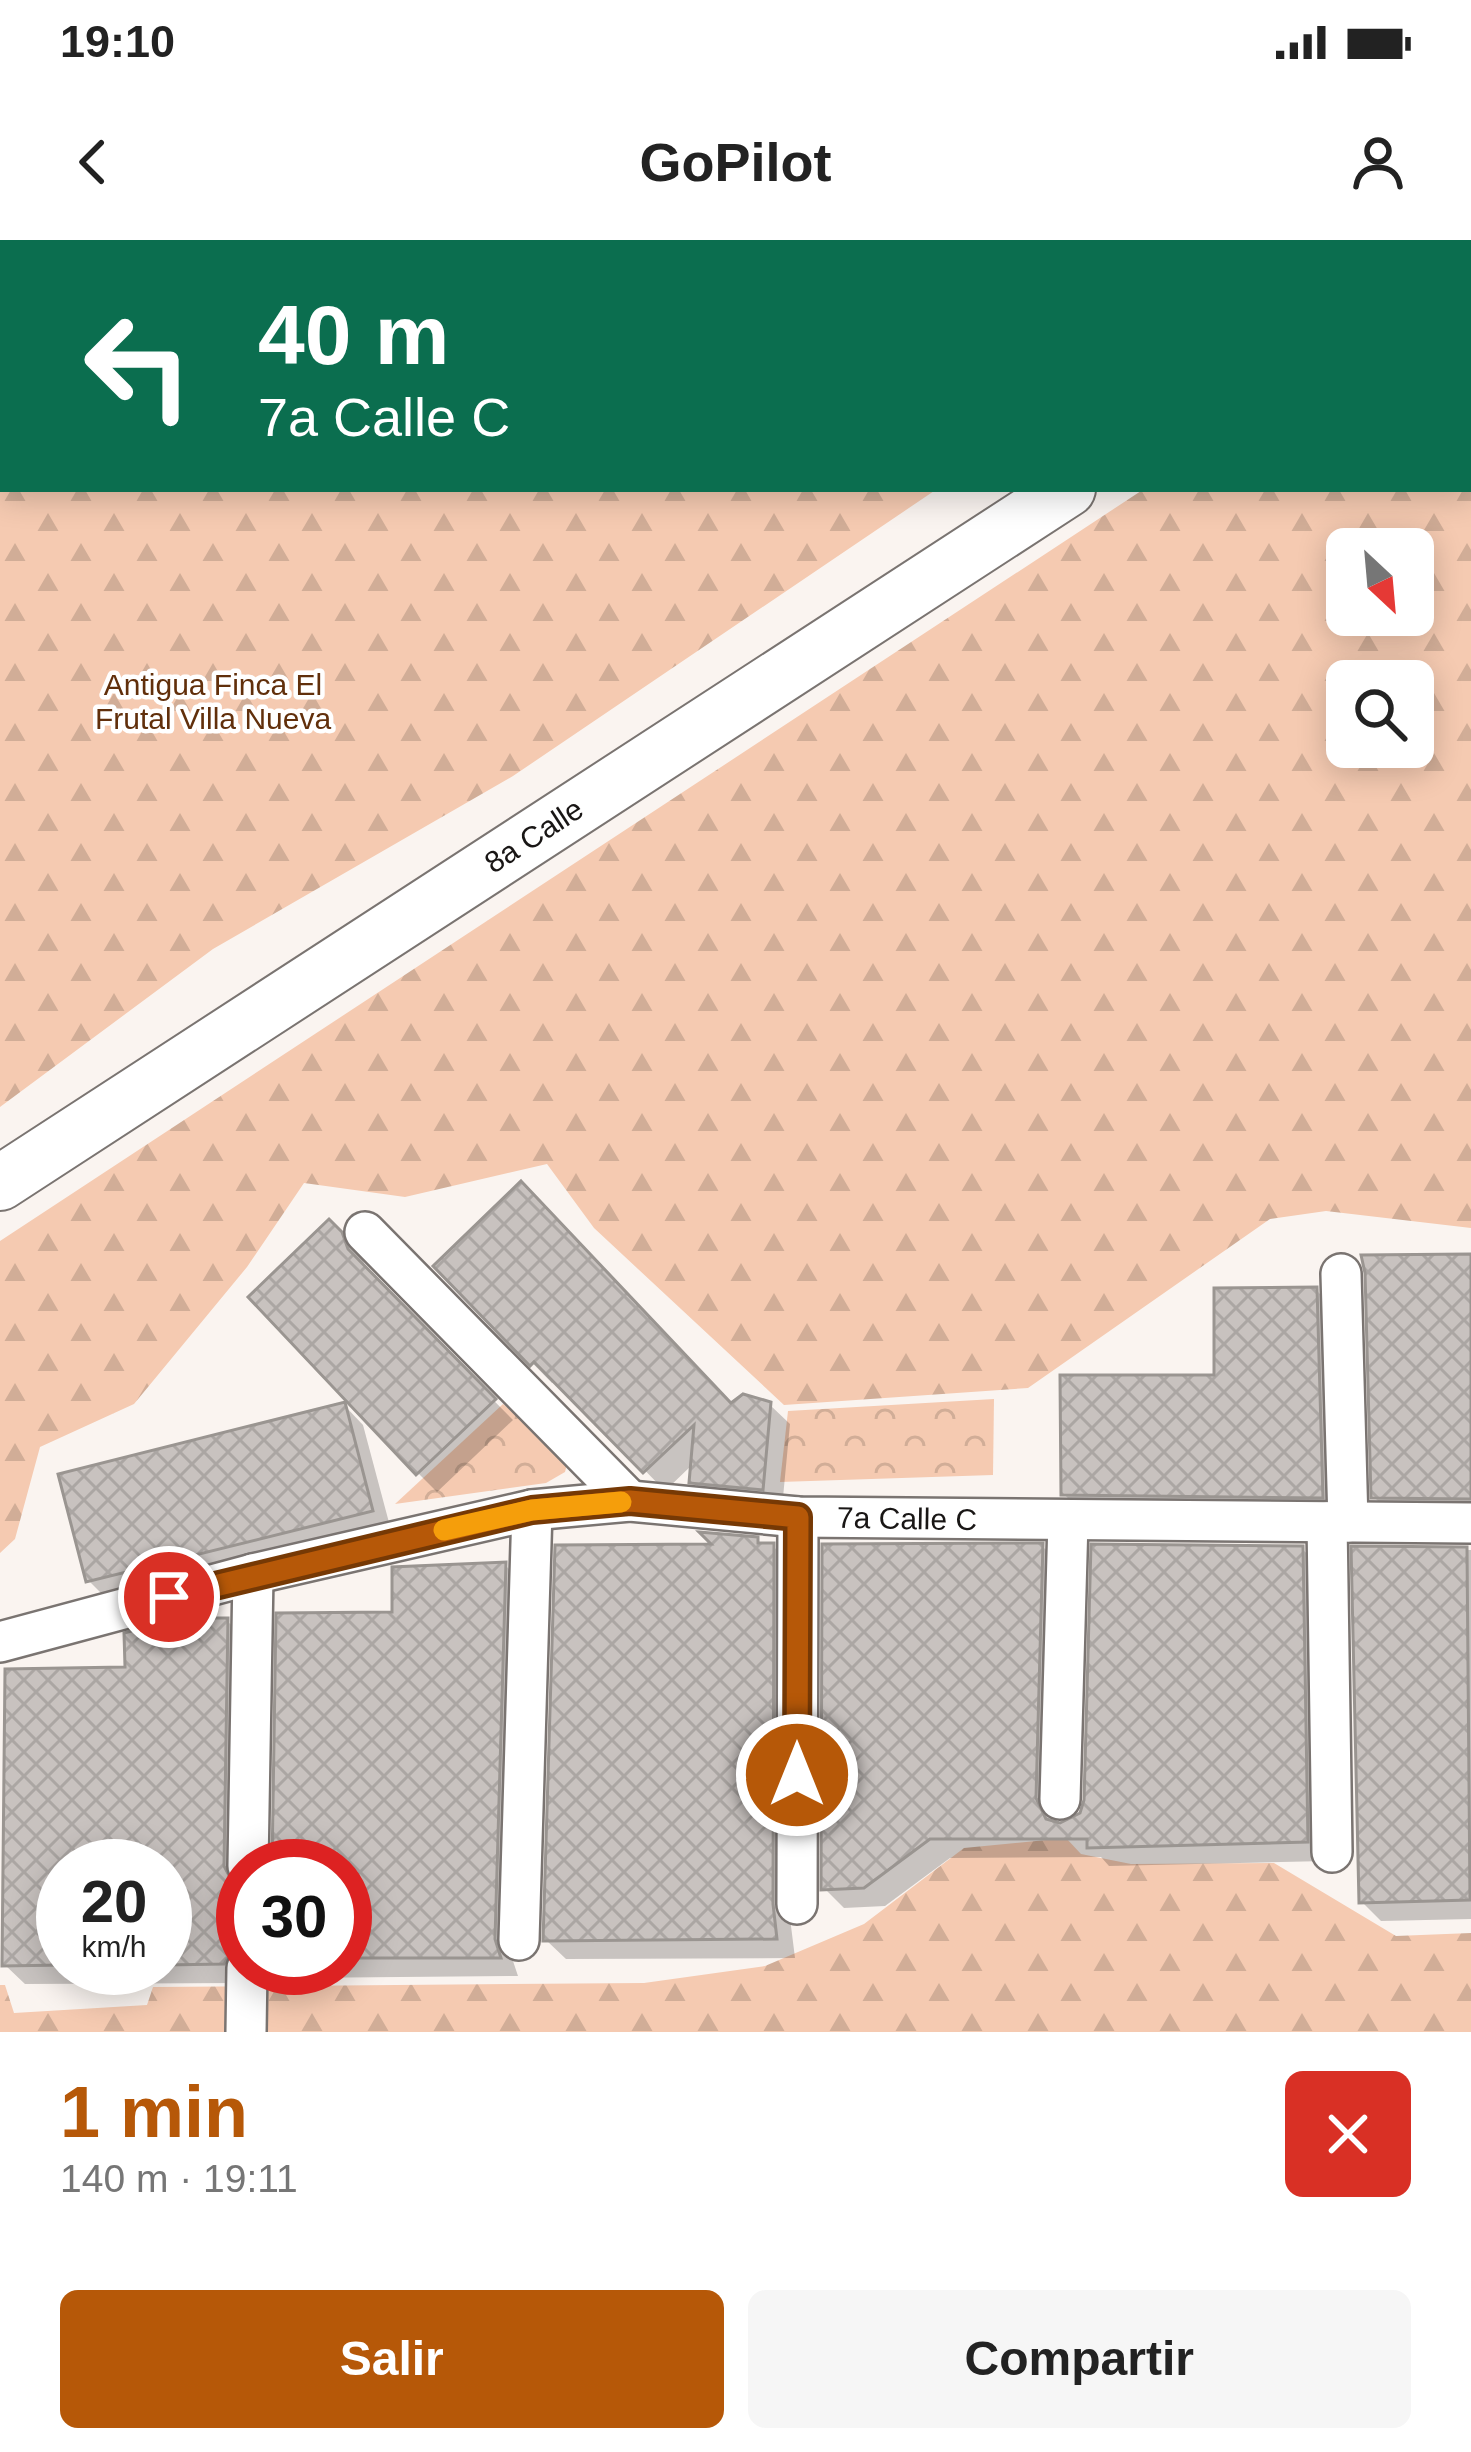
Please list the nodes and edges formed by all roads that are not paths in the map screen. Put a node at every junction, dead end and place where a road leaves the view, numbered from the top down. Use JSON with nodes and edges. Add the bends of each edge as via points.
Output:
{"nodes":[{"id":1,"x":1063,"y":492,"type":"edge"},
{"id":2,"x":0,"y":1183,"type":"edge"},
{"id":3,"x":364,"y":1232,"type":"dead end"},
{"id":4,"x":1341,"y":1274,"type":"dead end"},
{"id":5,"x":630,"y":1501,"type":"junction"},
{"id":6,"x":532,"y":1510,"type":"junction"},
{"id":7,"x":798,"y":1517,"type":"junction"},
{"id":8,"x":1068,"y":1521,"type":"junction"},
{"id":9,"x":1338,"y":1522,"type":"junction"},
{"id":10,"x":1471,"y":1523,"type":"edge"},
{"id":11,"x":253,"y":1574,"type":"junction"},
{"id":12,"x":0,"y":1642,"type":"edge"},
{"id":13,"x":1060,"y":1799,"type":"dead end"},
{"id":14,"x":248,"y":1839,"type":"edge"},
{"id":15,"x":1333,"y":1852,"type":"dead end"},
{"id":16,"x":797,"y":1904,"type":"dead end"},
{"id":17,"x":519,"y":1940,"type":"dead end"},
{"id":18,"x":247,"y":1995,"type":"edge"},
{"id":19,"x":246,"y":2032,"type":"edge"}],
"edges":[{"from":1,"to":2,"type":"main road","name":"8a Calle"},
{"from":3,"to":5,"type":"street"},
{"from":4,"to":9,"type":"street"},
{"from":5,"to":6,"type":"street","name":"7a Calle C"},
{"from":5,"to":7,"type":"street","name":"7a Calle C"},
{"from":6,"to":11,"type":"street","name":"7a Calle C"},
{"from":6,"to":17,"type":"street"},
{"from":7,"to":8,"type":"street","name":"7a Calle C"},
{"from":7,"to":16,"type":"street"},
{"from":8,"to":9,"type":"street","name":"7a Calle C"},
{"from":8,"to":13,"type":"street"},
{"from":9,"to":10,"type":"street","name":"7a Calle C"},
{"from":9,"to":15,"type":"street"},
{"from":11,"to":12,"type":"street","name":"7a Calle C"},
{"from":11,"to":14,"type":"street"},
{"from":18,"to":19,"type":"street"}]}
